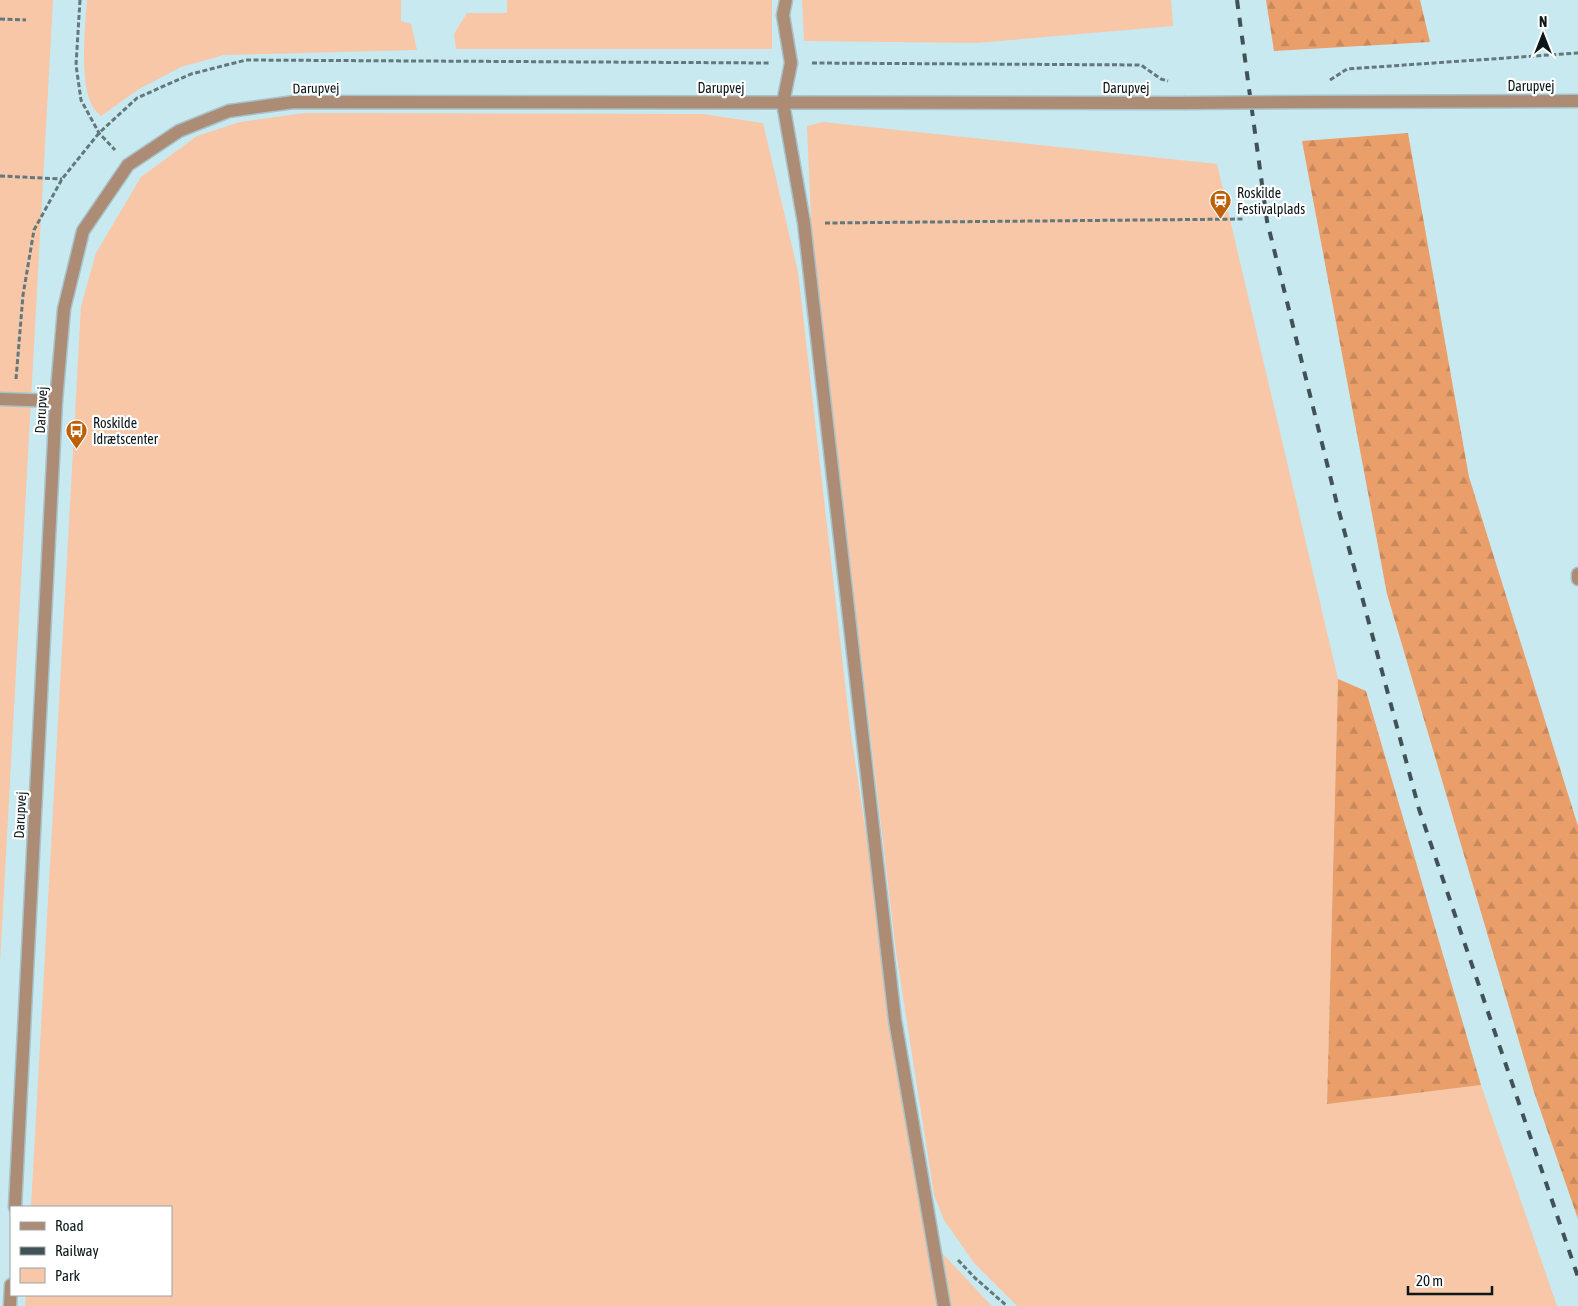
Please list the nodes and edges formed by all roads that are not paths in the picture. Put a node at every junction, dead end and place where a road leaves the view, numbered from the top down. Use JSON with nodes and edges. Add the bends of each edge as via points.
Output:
{"nodes":[{"id":1,"x":786,"y":0,"type":"edge"},
{"id":2,"x":1578,"y":101,"type":"edge"},
{"id":3,"x":783,"y":103,"type":"junction"},
{"id":4,"x":0,"y":399,"type":"edge"},
{"id":5,"x":56,"y":401,"type":"junction"},
{"id":6,"x":1578,"y":574,"type":"edge"},
{"id":7,"x":1578,"y":579,"type":"edge"},
{"id":8,"x":15,"y":1206,"type":"edge"},
{"id":9,"x":944,"y":1306,"type":"edge"}],
"edges":[{"from":1,"to":3,"type":"street","via":[[784,14],[791,63]]},
{"from":2,"to":3,"type":"street","name":"Darupvej","bridge":true},
{"from":3,"to":5,"type":"street","name":"Darupvej","via":[[294,102],[229,111],[179,131],[128,165],[83,231],[64,309]]},
{"from":3,"to":9,"type":"street","via":[[804,223],[895,1020]]},
{"from":4,"to":5,"type":"street"},
{"from":5,"to":8,"type":"street","name":"Darupvej"},
{"from":6,"to":7,"type":"street"}]}
